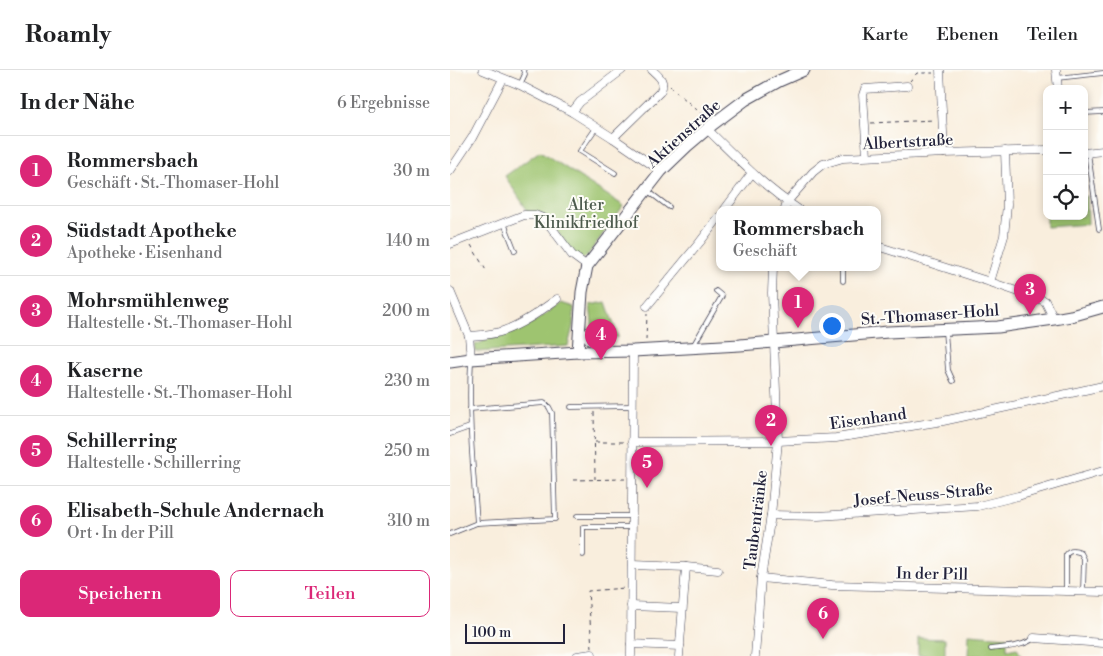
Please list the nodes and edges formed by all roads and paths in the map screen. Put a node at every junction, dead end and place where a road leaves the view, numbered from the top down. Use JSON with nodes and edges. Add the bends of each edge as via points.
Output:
{"nodes":[{"id":1,"x":482,"y":70,"type":"edge"},
{"id":2,"x":523,"y":70,"type":"edge"},
{"id":3,"x":622,"y":70,"type":"edge"},
{"id":4,"x":652,"y":70,"type":"edge"},
{"id":5,"x":804,"y":70,"type":"edge"},
{"id":6,"x":940,"y":71,"type":"edge"},
{"id":7,"x":1103,"y":72,"type":"edge"},
{"id":8,"x":1056,"y":74,"type":"edge"},
{"id":9,"x":503,"y":79,"type":"junction"},
{"id":10,"x":662,"y":79,"type":"junction"},
{"id":11,"x":520,"y":85,"type":"junction"},
{"id":12,"x":907,"y":86,"type":"joint"},
{"id":13,"x":572,"y":112,"type":"junction"},
{"id":14,"x":1103,"y":112,"type":"edge"},
{"id":15,"x":1088,"y":113,"type":"edge"},
{"id":16,"x":943,"y":120,"type":"junction"},
{"id":17,"x":866,"y":123,"type":"junction"},
{"id":18,"x":710,"y":127,"type":"junction"},
{"id":19,"x":596,"y":128,"type":"junction"},
{"id":20,"x":613,"y":138,"type":"junction"},
{"id":21,"x":1043,"y":150,"type":"edge"},
{"id":22,"x":1005,"y":151,"type":"junction"},
{"id":23,"x":1103,"y":151,"type":"edge"},
{"id":24,"x":944,"y":153,"type":"junction"},
{"id":25,"x":1088,"y":153,"type":"edge"},
{"id":26,"x":867,"y":156,"type":"junction"},
{"id":27,"x":1088,"y":164,"type":"edge"},
{"id":28,"x":450,"y":171,"type":"edge"},
{"id":29,"x":661,"y":171,"type":"junction"},
{"id":30,"x":752,"y":173,"type":"junction"},
{"id":31,"x":615,"y":174,"type":"dead end"},
{"id":32,"x":646,"y":190,"type":"junction"},
{"id":33,"x":727,"y":206,"type":"edge"},
{"id":34,"x":786,"y":206,"type":"edge"},
{"id":35,"x":669,"y":207,"type":"dead end"},
{"id":36,"x":716,"y":221,"type":"edge"},
{"id":37,"x":504,"y":223,"type":"junction"},
{"id":38,"x":1100,"y":229,"type":"dead end"},
{"id":39,"x":467,"y":238,"type":"junction"},
{"id":40,"x":450,"y":244,"type":"edge"},
{"id":41,"x":881,"y":247,"type":"edge"},
{"id":42,"x":515,"y":251,"type":"dead end"},
{"id":43,"x":587,"y":266,"type":"junction"},
{"id":44,"x":773,"y":271,"type":"edge"},
{"id":45,"x":843,"y":271,"type":"edge"},
{"id":46,"x":488,"y":272,"type":"dead end"},
{"id":47,"x":843,"y":281,"type":"dead end"},
{"id":48,"x":990,"y":282,"type":"junction"},
{"id":49,"x":716,"y":291,"type":"dead end"},
{"id":50,"x":451,"y":293,"type":"edge"},
{"id":51,"x":558,"y":299,"type":"dead end"},
{"id":52,"x":647,"y":306,"type":"joint"},
{"id":53,"x":1103,"y":307,"type":"edge"},
{"id":54,"x":1054,"y":319,"type":"junction"},
{"id":55,"x":580,"y":328,"type":"junction"},
{"id":56,"x":945,"y":329,"type":"junction"},
{"id":57,"x":469,"y":336,"type":"junction"},
{"id":58,"x":775,"y":342,"type":"junction"},
{"id":59,"x":691,"y":348,"type":"junction"},
{"id":60,"x":645,"y":350,"type":"junction"},
{"id":61,"x":614,"y":351,"type":"junction"},
{"id":62,"x":633,"y":351,"type":"junction"},
{"id":63,"x":578,"y":352,"type":"junction"},
{"id":64,"x":471,"y":359,"type":"junction"},
{"id":65,"x":450,"y":362,"type":"edge"},
{"id":66,"x":952,"y":381,"type":"dead end"},
{"id":67,"x":1103,"y":386,"type":"edge"},
{"id":68,"x":594,"y":406,"type":"junction"},
{"id":69,"x":632,"y":406,"type":"junction"},
{"id":70,"x":571,"y":407,"type":"dead end"},
{"id":71,"x":470,"y":409,"type":"junction"},
{"id":72,"x":470,"y":427,"type":"junction"},
{"id":73,"x":450,"y":434,"type":"edge"},
{"id":74,"x":778,"y":441,"type":"junction"},
{"id":75,"x":594,"y":442,"type":"junction"},
{"id":76,"x":632,"y":442,"type":"junction"},
{"id":77,"x":1103,"y":471,"type":"edge"},
{"id":78,"x":595,"y":479,"type":"junction"},
{"id":79,"x":573,"y":480,"type":"dead end"},
{"id":80,"x":632,"y":480,"type":"junction"},
{"id":81,"x":577,"y":516,"type":"dead end"},
{"id":82,"x":632,"y":516,"type":"junction"},
{"id":83,"x":771,"y":516,"type":"junction"},
{"id":84,"x":477,"y":523,"type":"junction"},
{"id":85,"x":632,"y":527,"type":"junction"},
{"id":86,"x":450,"y":534,"type":"edge"},
{"id":87,"x":583,"y":555,"type":"dead end"},
{"id":88,"x":632,"y":565,"type":"junction"},
{"id":89,"x":686,"y":566,"type":"junction"},
{"id":90,"x":718,"y":570,"type":"dead end"},
{"id":91,"x":762,"y":578,"type":"junction"},
{"id":92,"x":631,"y":587,"type":"junction"},
{"id":93,"x":1066,"y":591,"type":"junction"},
{"id":94,"x":1082,"y":591,"type":"junction"},
{"id":95,"x":1103,"y":592,"type":"edge"},
{"id":96,"x":631,"y":606,"type":"junction"},
{"id":97,"x":682,"y":608,"type":"junction"},
{"id":98,"x":1034,"y":638,"type":"joint"},
{"id":99,"x":1103,"y":643,"type":"edge"},
{"id":100,"x":631,"y":644,"type":"junction"},
{"id":101,"x":680,"y":646,"type":"junction"},
{"id":102,"x":991,"y":649,"type":"dead end"},
{"id":103,"x":592,"y":654,"type":"joint"},
{"id":104,"x":577,"y":656,"type":"edge"},
{"id":105,"x":631,"y":656,"type":"edge"},
{"id":106,"x":680,"y":656,"type":"edge"},
{"id":107,"x":756,"y":656,"type":"edge"}],
"edges":[{"from":1,"to":9,"type":"street"},
{"from":2,"to":11,"type":"lane","via":[[525,74]]},
{"from":3,"to":13,"type":"street","via":[[580,102]]},
{"from":4,"to":10,"type":"street"},
{"from":5,"to":18,"type":"street","name":"Aktienstraße","via":[[746,100]]},
{"from":6,"to":12,"type":"path","via":[[917,73]]},
{"from":6,"to":16,"type":"street"},
{"from":7,"to":8,"type":"lane"},
{"from":9,"to":11,"type":"street"},
{"from":9,"to":28,"type":"street","via":[[472,138]]},
{"from":10,"to":18,"type":"path","via":[[683,96]]},
{"from":10,"to":20,"type":"street","via":[[660,92]]},
{"from":11,"to":13,"type":"street"},
{"from":12,"to":17,"type":"street","via":[[865,89]]},
{"from":13,"to":19,"type":"street"},
{"from":14,"to":15,"type":"lane"},
{"from":16,"to":17,"type":"path"},
{"from":16,"to":24,"type":"street"},
{"from":17,"to":26,"type":"street"},
{"from":18,"to":29,"type":"street","name":"Aktienstraße"},
{"from":18,"to":30,"type":"street"},
{"from":19,"to":20,"type":"street"},
{"from":19,"to":31,"type":"lane","via":[[580,150]]},
{"from":20,"to":29,"type":"street"},
{"from":21,"to":22,"type":"street","name":"Albertstraße"},
{"from":22,"to":24,"type":"street","name":"Albertstraße"},
{"from":22,"to":48,"type":"street","via":[[1007,206],[1004,236]]},
{"from":23,"to":25,"type":"street"},
{"from":24,"to":26,"type":"street","name":"Albertstraße"},
{"from":26,"to":34,"type":"street","name":"Albertstraße","via":[[823,164]]},
{"from":27,"to":38,"type":"lane"},
{"from":29,"to":32,"type":"street","name":"Aktienstraße"},
{"from":30,"to":33,"type":"street"},
{"from":30,"to":34,"type":"street"},
{"from":32,"to":35,"type":"lane"},
{"from":32,"to":43,"type":"street","name":"Aktienstraße"},
{"from":36,"to":52,"type":"street"},
{"from":37,"to":39,"type":"street"},
{"from":37,"to":42,"type":"lane"},
{"from":37,"to":43,"type":"street","via":[[524,215],[545,219],[572,255]]},
{"from":39,"to":40,"type":"street"},
{"from":39,"to":46,"type":"path"},
{"from":41,"to":48,"type":"street"},
{"from":43,"to":55,"type":"street","name":"Aktienstraße"},
{"from":44,"to":58,"type":"street","name":"Taubentränke"},
{"from":45,"to":47,"type":"lane"},
{"from":48,"to":54,"type":"street","via":[[1045,301]]},
{"from":49,"to":59,"type":"lane","via":[[722,296]]},
{"from":50,"to":57,"type":"street"},
{"from":51,"to":57,"type":"street","via":[[502,332]]},
{"from":52,"to":60,"type":"path"},
{"from":53,"to":54,"type":"street","name":"St.-Thomaser-Hohl"},
{"from":54,"to":56,"type":"street","name":"St.-Thomaser-Hohl","via":[[998,327]]},
{"from":55,"to":61,"type":"street","via":[[590,341]]},
{"from":55,"to":63,"type":"street","name":"Aktienstraße"},
{"from":56,"to":58,"type":"street","name":"St.-Thomaser-Hohl"},
{"from":56,"to":66,"type":"lane"},
{"from":57,"to":64,"type":"street"},
{"from":58,"to":59,"type":"street","name":"St.-Thomaser-Hohl"},
{"from":58,"to":74,"type":"street","name":"Taubentränke"},
{"from":59,"to":60,"type":"street","name":"St.-Thomaser-Hohl"},
{"from":60,"to":62,"type":"street","name":"St.-Thomaser-Hohl"},
{"from":61,"to":62,"type":"street","name":"St.-Thomaser-Hohl"},
{"from":61,"to":63,"type":"street","name":"St.-Thomaser-Hohl"},
{"from":62,"to":69,"type":"street"},
{"from":63,"to":64,"type":"street"},
{"from":64,"to":65,"type":"street"},
{"from":64,"to":71,"type":"lane"},
{"from":67,"to":74,"type":"street","name":"Eisenhand","via":[[943,421],[836,438]]},
{"from":68,"to":69,"type":"lane"},
{"from":68,"to":70,"type":"lane"},
{"from":68,"to":75,"type":"path"},
{"from":69,"to":76,"type":"street"},
{"from":71,"to":72,"type":"lane"},
{"from":71,"to":84,"type":"lane","via":[[544,403],[552,413],[556,519]]},
{"from":72,"to":73,"type":"lane"},
{"from":72,"to":84,"type":"lane"},
{"from":74,"to":76,"type":"street","name":"Eisenhand"},
{"from":74,"to":83,"type":"street","name":"Taubentränke"},
{"from":75,"to":76,"type":"path"},
{"from":75,"to":78,"type":"path"},
{"from":76,"to":80,"type":"street"},
{"from":77,"to":83,"type":"street","name":"Josef-Neuss-Straße","via":[[978,506]]},
{"from":78,"to":79,"type":"path"},
{"from":78,"to":80,"type":"path"},
{"from":80,"to":82,"type":"street"},
{"from":81,"to":82,"type":"lane"},
{"from":82,"to":85,"type":"street"},
{"from":83,"to":91,"type":"street","name":"Taubentränke"},
{"from":84,"to":86,"type":"lane"},
{"from":85,"to":87,"type":"lane","via":[[583,527]]},
{"from":85,"to":88,"type":"street"},
{"from":88,"to":89,"type":"street"},
{"from":88,"to":92,"type":"street"},
{"from":89,"to":90,"type":"street"},
{"from":89,"to":97,"type":"street"},
{"from":91,"to":93,"type":"street","name":"In der Pill","via":[[832,584]]},
{"from":91,"to":107,"type":"street","name":"Taubentränke"},
{"from":92,"to":96,"type":"street"},
{"from":92,"to":103,"type":"path","via":[[588,591]]},
{"from":93,"to":94,"type":"street","name":"In der Pill"},
{"from":93,"to":94,"type":"lane","via":[[1066,555],[1070,551],[1076,551],[1084,559]]},
{"from":94,"to":95,"type":"street","name":"In der Pill"},
{"from":96,"to":97,"type":"street"},
{"from":96,"to":100,"type":"street"},
{"from":97,"to":101,"type":"street"},
{"from":98,"to":99,"type":"street"},
{"from":98,"to":102,"type":"lane","via":[[1030,642]]},
{"from":100,"to":101,"type":"street"},
{"from":100,"to":105,"type":"street"},
{"from":101,"to":106,"type":"street"},
{"from":103,"to":104,"type":"street"}]}
